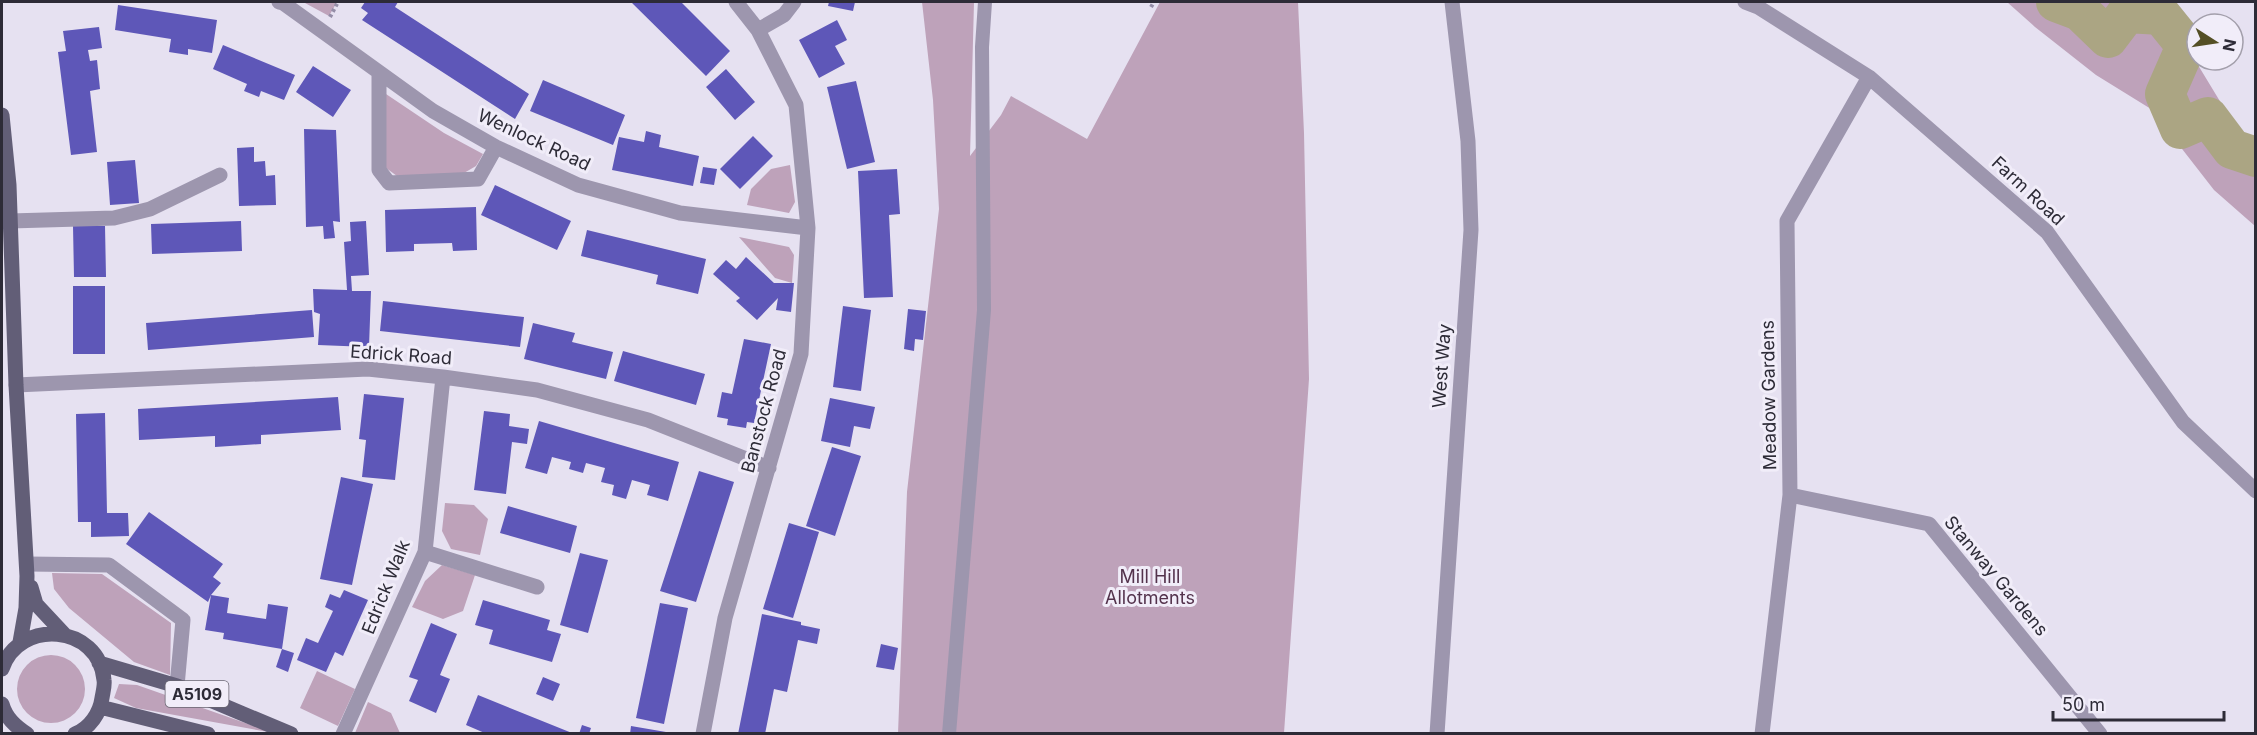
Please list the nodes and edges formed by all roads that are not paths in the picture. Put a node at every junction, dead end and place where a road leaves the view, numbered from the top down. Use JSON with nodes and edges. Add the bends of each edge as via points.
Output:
{"nodes":[{"id":1,"x":282,"y":2,"type":"edge"},
{"id":2,"x":735,"y":2,"type":"edge"},
{"id":3,"x":794,"y":2,"type":"edge"},
{"id":4,"x":985,"y":2,"type":"edge"},
{"id":5,"x":1452,"y":2,"type":"edge"},
{"id":6,"x":1745,"y":2,"type":"edge"},
{"id":7,"x":758,"y":30,"type":"junction"},
{"id":8,"x":380,"y":74,"type":"junction"},
{"id":9,"x":1869,"y":77,"type":"junction"},
{"id":10,"x":2,"y":115,"type":"edge"},
{"id":11,"x":496,"y":147,"type":"junction"},
{"id":12,"x":220,"y":175,"type":"dead end"},
{"id":13,"x":5,"y":185,"type":"edge"},
{"id":14,"x":10,"y":221,"type":"junction"},
{"id":15,"x":808,"y":228,"type":"junction"},
{"id":16,"x":443,"y":377,"type":"junction"},
{"id":17,"x":16,"y":385,"type":"junction"},
{"id":18,"x":769,"y":468,"type":"junction"},
{"id":19,"x":2256,"y":491,"type":"edge"},
{"id":20,"x":1790,"y":495,"type":"junction"},
{"id":21,"x":425,"y":552,"type":"junction"},
{"id":22,"x":27,"y":570,"type":"junction"},
{"id":23,"x":537,"y":587,"type":"dead end"},
{"id":24,"x":64,"y":634,"type":"junction"},
{"id":25,"x":20,"y":642,"type":"junction"},
{"id":26,"x":99,"y":663,"type":"junction"},
{"id":27,"x":2,"y":669,"type":"edge"},
{"id":28,"x":177,"y":686,"type":"junction"},
{"id":29,"x":2,"y":704,"type":"edge"},
{"id":30,"x":100,"y":707,"type":"junction"},
{"id":31,"x":27,"y":734,"type":"edge"},
{"id":32,"x":75,"y":734,"type":"edge"},
{"id":33,"x":208,"y":734,"type":"edge"},
{"id":34,"x":291,"y":734,"type":"edge"},
{"id":35,"x":343,"y":734,"type":"edge"},
{"id":36,"x":703,"y":734,"type":"edge"},
{"id":37,"x":949,"y":734,"type":"edge"},
{"id":38,"x":1437,"y":734,"type":"edge"},
{"id":39,"x":1762,"y":734,"type":"edge"},
{"id":40,"x":2100,"y":734,"type":"edge"}],
"edges":[{"from":1,"to":8,"type":"street","name":"Wenlock Road"},
{"from":2,"to":7,"type":"street","name":"Banstock Road"},
{"from":3,"to":7,"type":"street","via":[[784,15]]},
{"from":4,"to":37,"type":"lane","via":[[984,310]]},
{"from":5,"to":38,"type":"street","name":"West Way","via":[[1468,141],[1471,230]]},
{"from":6,"to":9,"type":"street","name":"Farm Road"},
{"from":7,"to":15,"type":"street","name":"Banstock Road","via":[[796,105]]},
{"from":8,"to":11,"type":"street","name":"Wenlock Road","via":[[433,111]]},
{"from":8,"to":11,"type":"street","via":[[379,171],[389,183],[478,179]]},
{"from":9,"to":19,"type":"street","name":"Farm Road","via":[[2048,232],[2183,422]]},
{"from":9,"to":20,"type":"street","name":"Meadow Gardens","via":[[1787,221]]},
{"from":10,"to":13,"type":"main road"},
{"from":11,"to":15,"type":"street","name":"Wenlock Road","via":[[578,185],[680,213]]},
{"from":12,"to":14,"type":"street","via":[[150,209],[114,218]]},
{"from":13,"to":14,"type":"main road"},
{"from":14,"to":17,"type":"main road"},
{"from":15,"to":18,"type":"street","name":"Banstock Road","via":[[801,354]]},
{"from":16,"to":17,"type":"street","name":"Edrick Road","via":[[368,369]]},
{"from":16,"to":18,"type":"street","name":"Edrick Road","via":[[537,390],[648,420]]},
{"from":16,"to":21,"type":"street","name":"Edrick Walk"},
{"from":17,"to":22,"type":"main road"},
{"from":18,"to":36,"type":"street","name":"Banstock Road","via":[[725,618]]},
{"from":20,"to":39,"type":"street","name":"Meadow Gardens"},
{"from":20,"to":40,"type":"street","name":"Stanway Gardens","via":[[1929,524]]},
{"from":21,"to":23,"type":"street"},
{"from":21,"to":35,"type":"street","name":"Edrick Walk"},
{"from":22,"to":24,"type":"main road","via":[[36,604]]},
{"from":22,"to":25,"type":"main road"},
{"from":22,"to":28,"type":"street","via":[[109,565],[183,620]]},
{"from":24,"to":25,"type":"main road","via":[[50,632]]},
{"from":24,"to":26,"type":"main road","via":[[87,644]]},
{"from":25,"to":27,"type":"main road","via":[[4,660]]},
{"from":26,"to":28,"type":"main road","number":"A5109"},
{"from":26,"to":30,"type":"main road","via":[[105,681]]},
{"from":28,"to":34,"type":"main road","number":"A5109"},
{"from":29,"to":31,"type":"main road","via":[[4,712]]},
{"from":30,"to":32,"type":"main road","via":[[90,723]]},
{"from":30,"to":33,"type":"main road","number":"A5109"}]}
